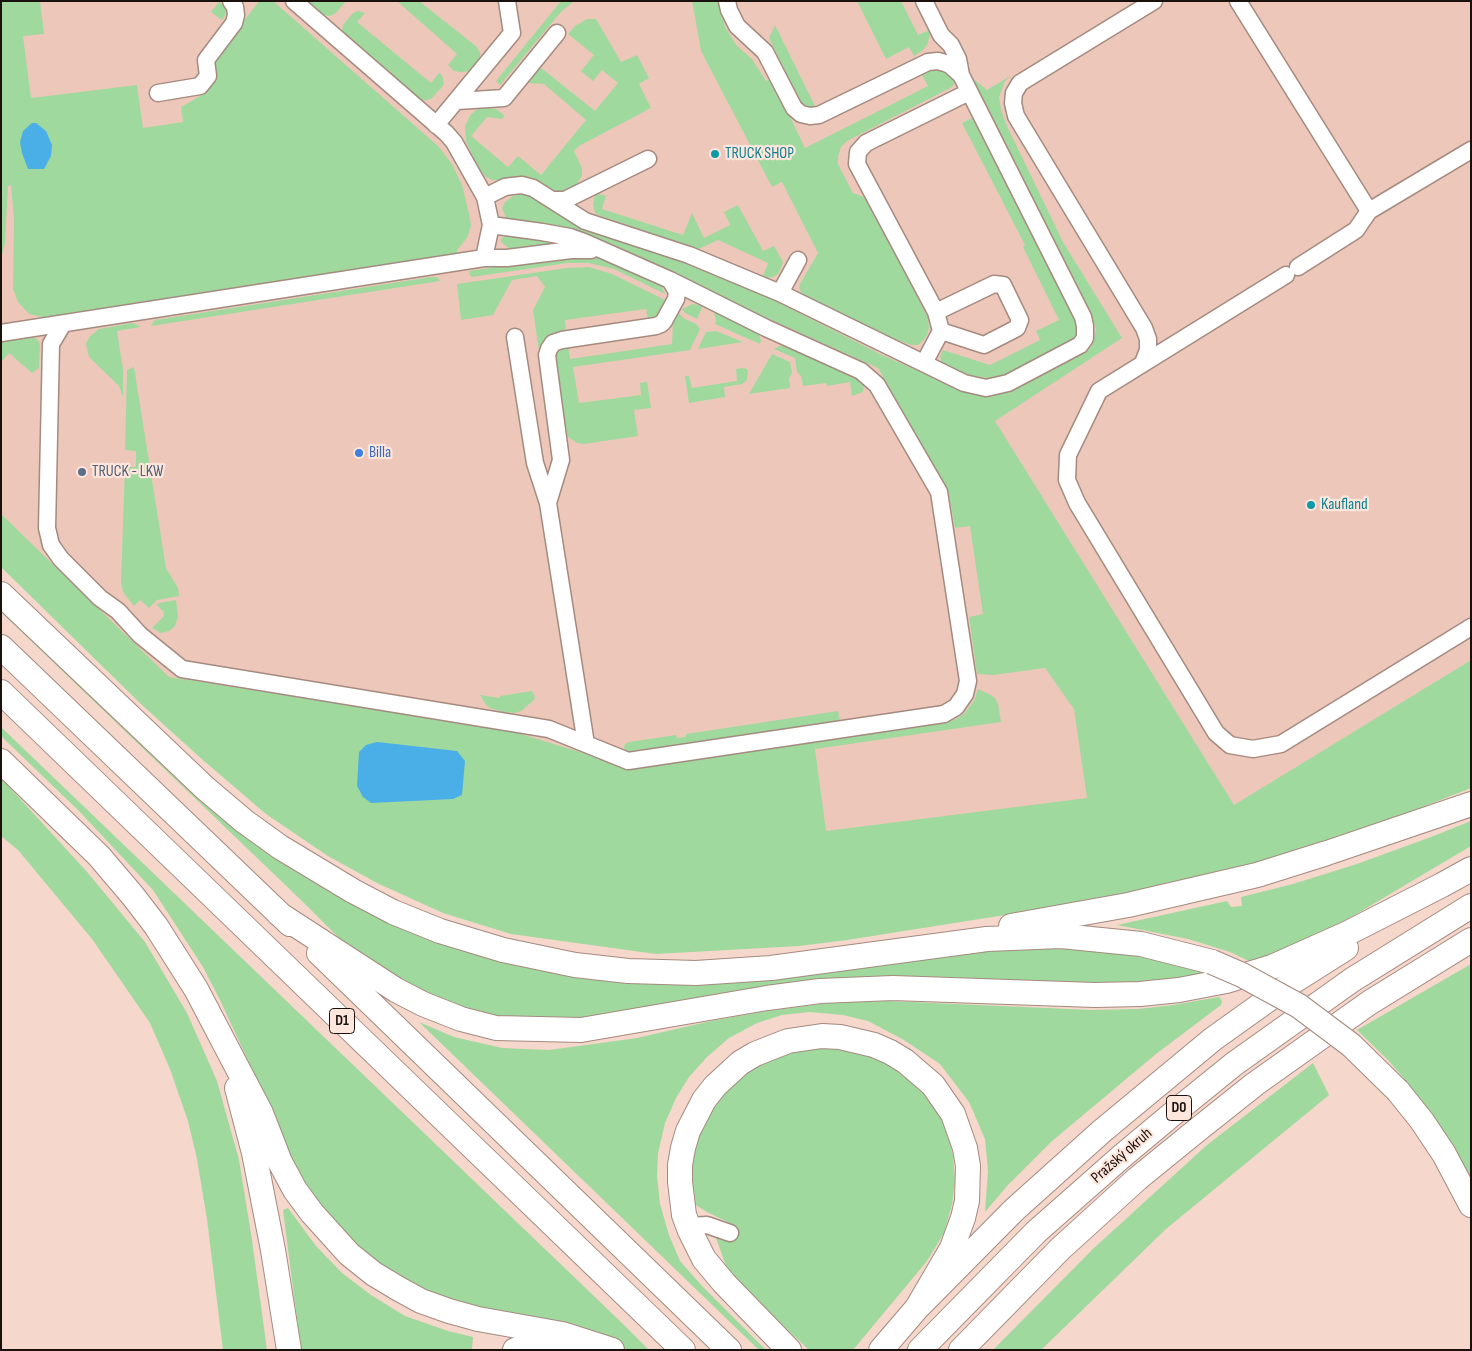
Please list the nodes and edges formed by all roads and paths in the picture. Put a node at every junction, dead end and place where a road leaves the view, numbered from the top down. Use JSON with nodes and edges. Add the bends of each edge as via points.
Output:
{"nodes":[{"id":1,"x":231,"y":1,"type":"edge"},
{"id":2,"x":294,"y":1,"type":"edge"},
{"id":3,"x":508,"y":1,"type":"edge"},
{"id":4,"x":727,"y":1,"type":"edge"},
{"id":5,"x":924,"y":1,"type":"edge"},
{"id":6,"x":1154,"y":1,"type":"edge"},
{"id":7,"x":1238,"y":1,"type":"edge"},
{"id":8,"x":557,"y":33,"type":"dead end"},
{"id":9,"x":961,"y":75,"type":"junction"},
{"id":10,"x":969,"y":92,"type":"junction"},
{"id":11,"x":158,"y":93,"type":"dead end"},
{"id":12,"x":457,"y":101,"type":"junction"},
{"id":13,"x":436,"y":124,"type":"junction"},
{"id":14,"x":1471,"y":150,"type":"edge"},
{"id":15,"x":648,"y":159,"type":"dead end"},
{"id":16,"x":485,"y":197,"type":"junction"},
{"id":17,"x":553,"y":200,"type":"junction"},
{"id":18,"x":1369,"y":211,"type":"junction"},
{"id":19,"x":491,"y":225,"type":"junction"},
{"id":20,"x":609,"y":253,"type":"junction"},
{"id":21,"x":484,"y":258,"type":"junction"},
{"id":22,"x":798,"y":260,"type":"dead end"},
{"id":23,"x":670,"y":280,"type":"junction"},
{"id":24,"x":780,"y":293,"type":"junction"},
{"id":25,"x":936,"y":312,"type":"junction"},
{"id":26,"x":63,"y":324,"type":"junction"},
{"id":27,"x":941,"y":331,"type":"junction"},
{"id":28,"x":1,"y":333,"type":"edge"},
{"id":29,"x":515,"y":337,"type":"dead end"},
{"id":30,"x":924,"y":363,"type":"junction"},
{"id":31,"x":1143,"y":364,"type":"junction"},
{"id":32,"x":548,"y":503,"type":"junction"},
{"id":33,"x":1,"y":594,"type":"edge"},
{"id":34,"x":1471,"y":627,"type":"edge"},
{"id":35,"x":1,"y":647,"type":"edge"},
{"id":36,"x":1,"y":692,"type":"edge"},
{"id":37,"x":586,"y":744,"type":"junction"},
{"id":38,"x":1,"y":761,"type":"edge"},
{"id":39,"x":1471,"y":804,"type":"edge"},
{"id":40,"x":1471,"y":869,"type":"edge"},
{"id":41,"x":1442,"y":885,"type":"junction"},
{"id":42,"x":1471,"y":906,"type":"edge"},
{"id":43,"x":279,"y":914,"type":"junction"},
{"id":44,"x":1471,"y":940,"type":"edge"},
{"id":45,"x":858,"y":956,"type":"junction"},
{"id":46,"x":196,"y":989,"type":"junction"},
{"id":47,"x":1471,"y":1205,"type":"edge"},
{"id":48,"x":688,"y":1226,"type":"junction"},
{"id":49,"x":730,"y":1233,"type":"dead end"},
{"id":50,"x":917,"y":1308,"type":"junction"},
{"id":51,"x":289,"y":1350,"type":"edge"},
{"id":52,"x":515,"y":1350,"type":"edge"},
{"id":53,"x":581,"y":1350,"type":"edge"},
{"id":54,"x":612,"y":1350,"type":"edge"},
{"id":55,"x":683,"y":1350,"type":"edge"},
{"id":56,"x":729,"y":1350,"type":"edge"},
{"id":57,"x":789,"y":1350,"type":"edge"},
{"id":58,"x":881,"y":1350,"type":"edge"},
{"id":59,"x":920,"y":1350,"type":"edge"},
{"id":60,"x":962,"y":1350,"type":"edge"}],
"edges":[{"from":1,"to":11,"type":"lane","via":[[236,15],[234,23],[206,60],[208,76],[200,86]]},
{"from":2,"to":13,"type":"lane"},
{"from":3,"to":12,"type":"lane","via":[[512,33]]},
{"from":4,"to":9,"type":"lane","via":[[737,26],[765,52],[794,108],[801,114],[819,114],[928,62],[950,65]]},
{"from":5,"to":9,"type":"lane","via":[[941,35],[951,45]]},
{"from":6,"to":31,"type":"lane","via":[[1020,83],[1014,93],[1013,104],[1016,116],[1144,328],[1148,350]]},
{"from":7,"to":18,"type":"lane"},
{"from":8,"to":12,"type":"lane","via":[[504,98]]},
{"from":9,"to":10,"type":"lane"},
{"from":10,"to":25,"type":"lane","via":[[866,143],[858,152],[857,164]]},
{"from":10,"to":30,"type":"lane","via":[[1083,317],[1085,338],[1080,344],[1008,383],[986,388],[964,383]]},
{"from":12,"to":13,"type":"lane"},
{"from":13,"to":16,"type":"lane","via":[[454,142]]},
{"from":14,"to":18,"type":"lane"},
{"from":15,"to":17,"type":"lane","via":[[565,200]]},
{"from":16,"to":17,"type":"lane","via":[[505,187],[522,185]]},
{"from":16,"to":19,"type":"lane"},
{"from":17,"to":24,"type":"lane","via":[[585,221],[689,255]]},
{"from":18,"to":31,"type":"lane","via":[[1356,230]]},
{"from":19,"to":20,"type":"lane","via":[[570,238]]},
{"from":19,"to":21,"type":"lane"},
{"from":20,"to":21,"type":"lane","via":[[571,250]]},
{"from":20,"to":23,"type":"lane"},
{"from":21,"to":26,"type":"lane"},
{"from":22,"to":24,"type":"lane"},
{"from":23,"to":32,"type":"lane","via":[[677,292],[676,299],[661,324],[562,340],[553,343],[549,349],[547,355],[561,460]]},
{"from":23,"to":37,"type":"lane","via":[[861,371],[877,385],[939,492],[968,681],[965,694],[956,708],[944,714],[628,761]]},
{"from":24,"to":30,"type":"lane"},
{"from":25,"to":27,"type":"lane"},
{"from":25,"to":27,"type":"lane","via":[[994,284],[1003,285],[1020,320],[1017,328],[984,345]]},
{"from":26,"to":28,"type":"lane"},
{"from":26,"to":37,"type":"lane","via":[[51,344],[47,528],[51,545],[100,598],[182,669],[549,729]]},
{"from":27,"to":30,"type":"lane"},
{"from":29,"to":32,"type":"lane","via":[[535,463]]},
{"from":31,"to":34,"type":"lane","via":[[1099,391],[1068,455],[1067,480],[1077,503],[1216,733],[1230,745],[1253,749],[1281,744]]},
{"from":32,"to":37,"type":"lane"},
{"from":33,"to":45,"type":"highway","via":[[154,741],[244,821],[316,870],[393,912],[503,950],[575,965],[628,971],[696,973],[771,968]]},
{"from":35,"to":43,"type":"highway","number":"D1"},
{"from":36,"to":55,"type":"highway","number":"D1"},
{"from":38,"to":46,"type":"highway","via":[[99,856],[156,926]]},
{"from":39,"to":45,"type":"highway","via":[[1239,879],[1128,905]]},
{"from":40,"to":41,"type":"highway"},
{"from":41,"to":43,"type":"highway","via":[[1272,967],[1226,981],[1179,990],[1140,994],[893,988],[820,991],[581,1030],[496,1028],[461,1019],[396,990]]},
{"from":41,"to":50,"type":"highway","via":[[1297,979],[1213,1039],[1021,1203]]},
{"from":42,"to":59,"type":"highway","name":"Pražský okruh","number":"D0","via":[[1352,980],[1234,1064],[1176,1110],[1036,1232]]},
{"from":43,"to":56,"type":"highway","number":"D1"},
{"from":44,"to":60,"type":"highway","name":"Pražský okruh","number":"D0","via":[[1369,1003],[1255,1084],[1196,1131],[1060,1249]]},
{"from":45,"to":47,"type":"highway","bridge":true,"via":[[987,939],[1061,936],[1141,944],[1212,962],[1299,1006],[1375,1067],[1422,1121]]},
{"from":46,"to":51,"type":"highway","via":[[223,1047],[241,1100],[273,1250]]},
{"from":46,"to":54,"type":"highway","via":[[261,1112],[291,1183],[312,1214],[349,1254],[374,1274],[421,1301],[478,1319],[562,1334]]},
{"from":48,"to":49,"type":"lane","via":[[707,1224]]},
{"from":48,"to":50,"type":"highway","via":[[681,1199],[683,1148],[700,1108],[727,1074],[771,1046],[805,1038],[840,1037],[874,1045],[906,1061],[932,1084],[953,1114],[965,1148],[968,1183],[963,1218],[952,1248]]},
{"from":48,"to":57,"type":"highway","via":[[696,1246],[714,1272]]},
{"from":50,"to":58,"type":"highway"},
{"from":52,"to":53,"type":"highway","via":[[532,1345],[567,1346]]}]}
